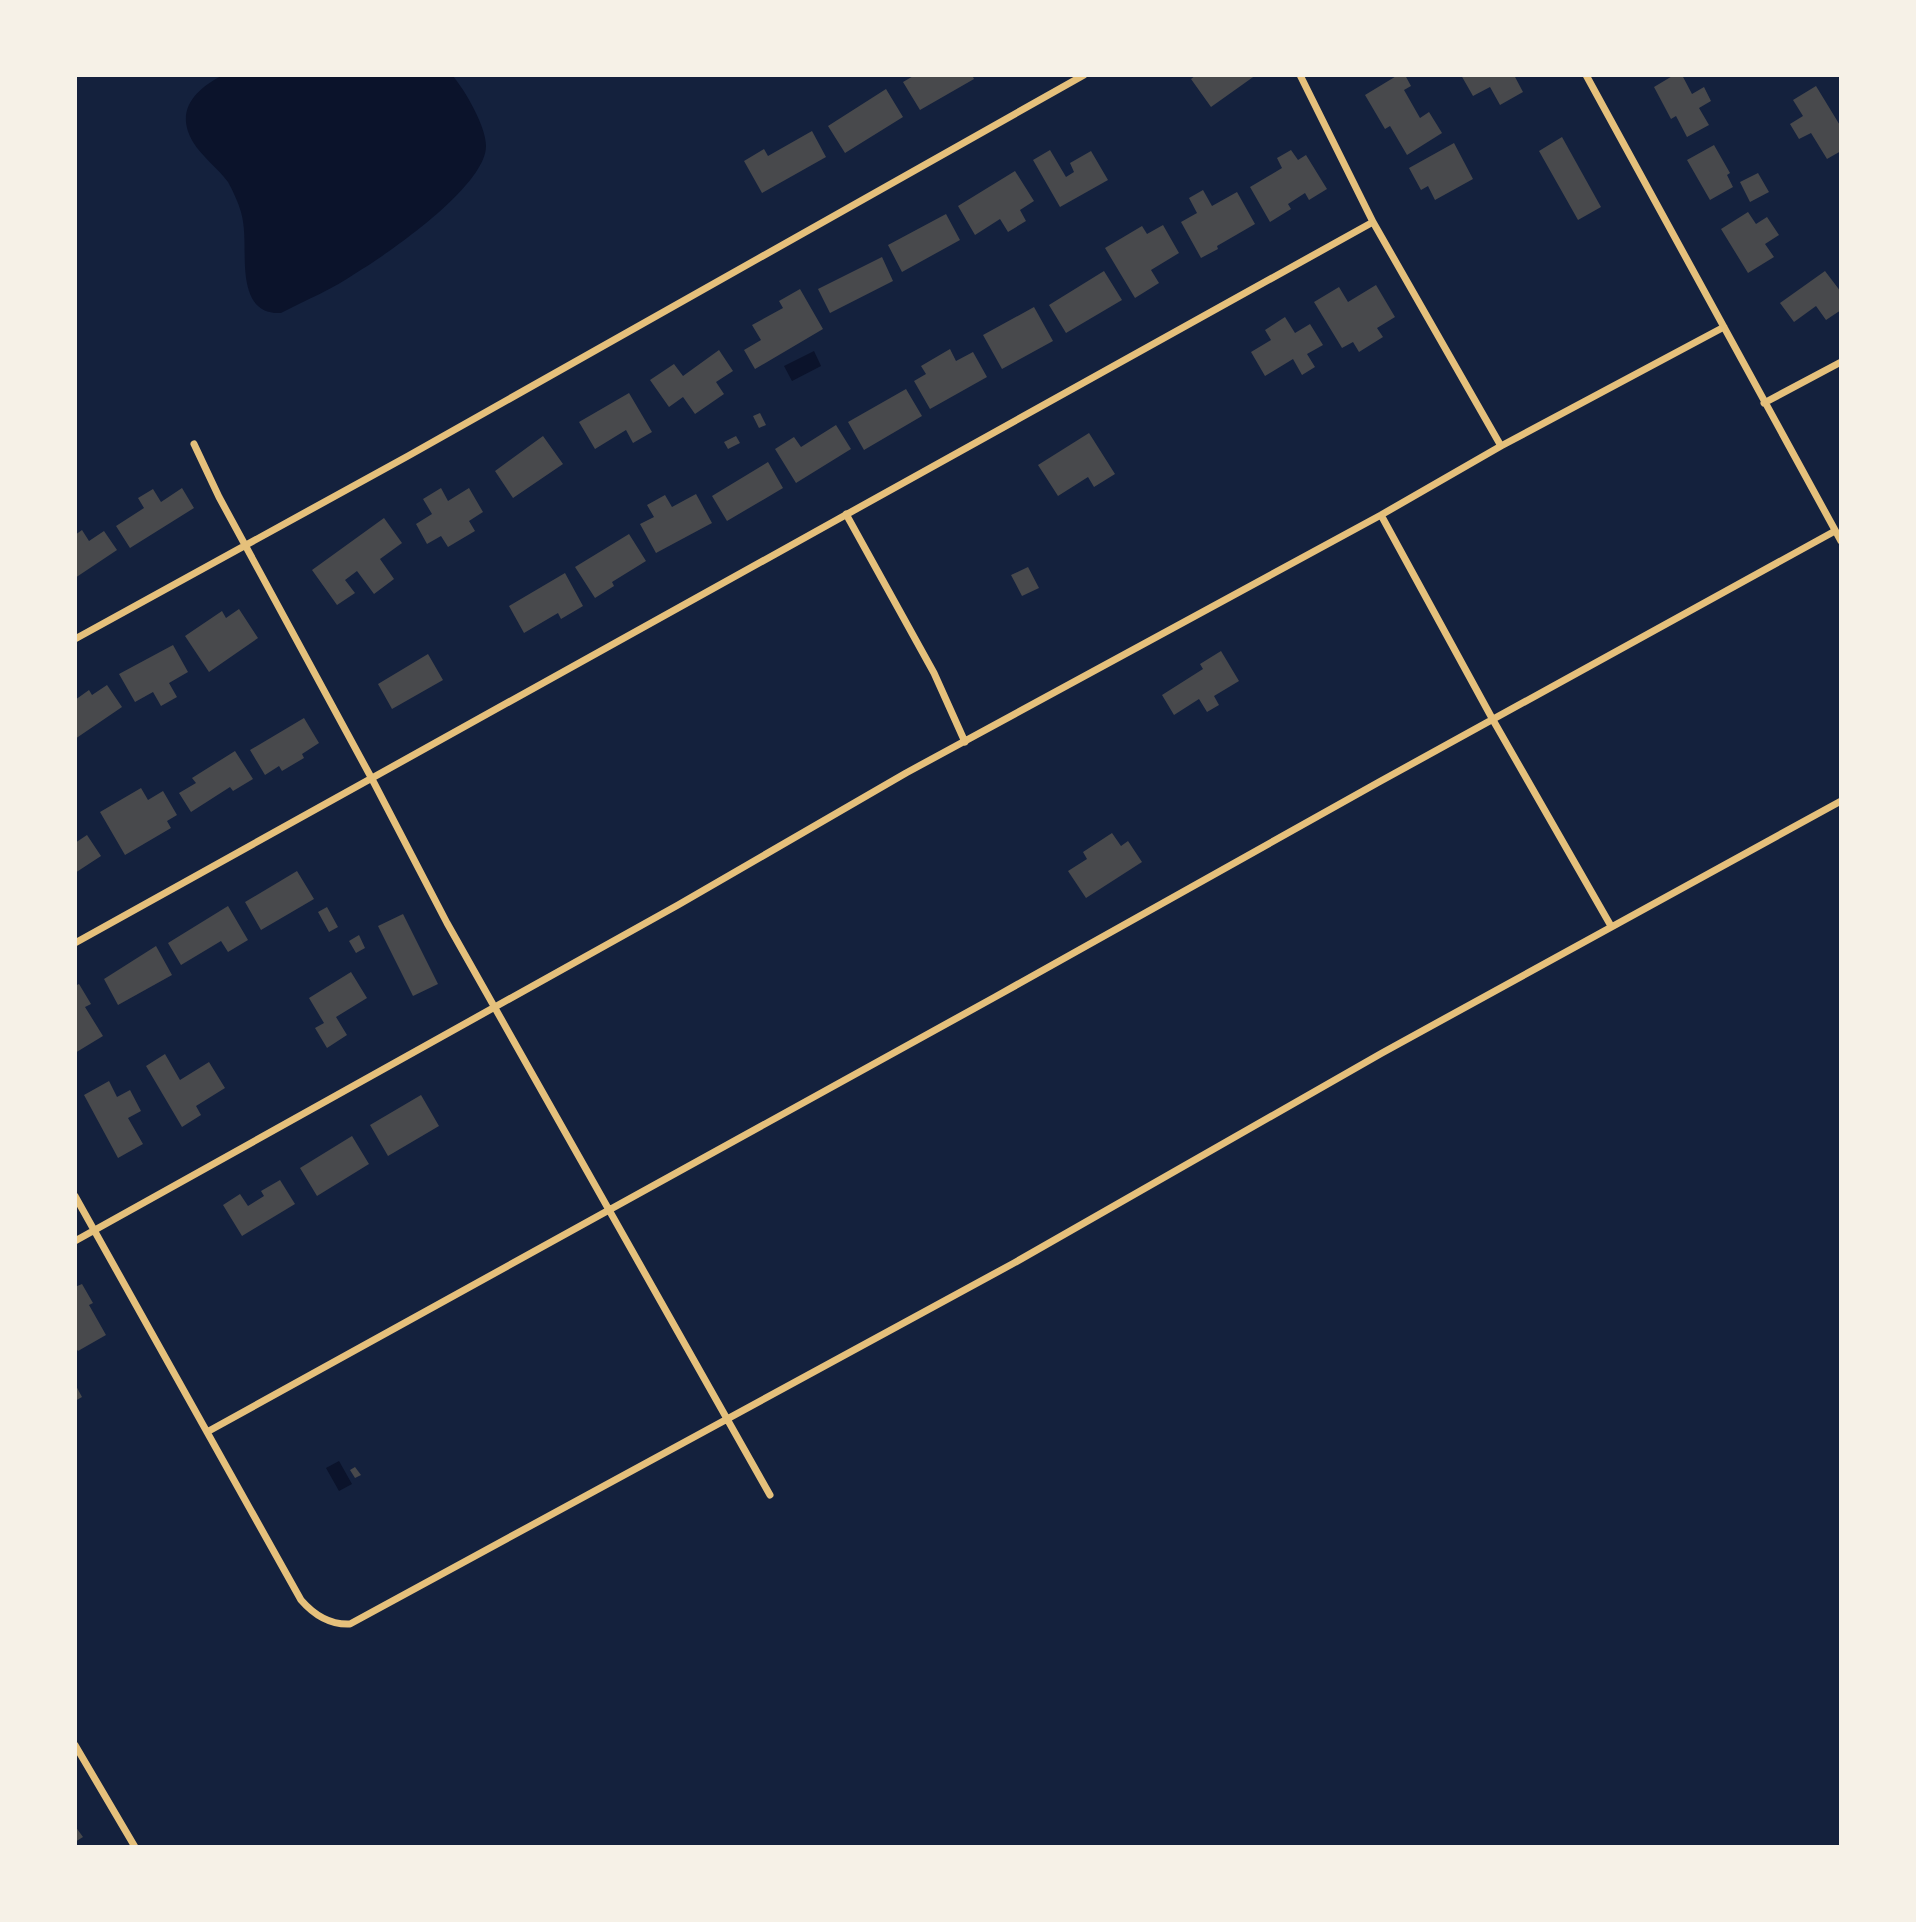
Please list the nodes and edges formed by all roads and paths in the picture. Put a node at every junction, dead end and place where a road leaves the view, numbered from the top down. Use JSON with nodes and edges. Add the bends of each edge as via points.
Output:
{"nodes":[{"id":1,"x":1084,"y":75,"type":"edge"},
{"id":2,"x":1300,"y":75,"type":"edge"},
{"id":3,"x":1586,"y":75,"type":"edge"},
{"id":4,"x":1373,"y":222,"type":"junction"},
{"id":5,"x":1724,"y":327,"type":"junction"},
{"id":6,"x":1841,"y":362,"type":"edge"},
{"id":7,"x":1764,"y":403,"type":"junction"},
{"id":8,"x":194,"y":444,"type":"dead end"},
{"id":9,"x":1501,"y":446,"type":"junction"},
{"id":10,"x":846,"y":514,"type":"junction"},
{"id":11,"x":1381,"y":515,"type":"junction"},
{"id":12,"x":1835,"y":531,"type":"junction"},
{"id":13,"x":1841,"y":541,"type":"edge"},
{"id":14,"x":246,"y":545,"type":"junction"},
{"id":15,"x":75,"y":639,"type":"edge"},
{"id":16,"x":1493,"y":720,"type":"junction"},
{"id":17,"x":965,"y":742,"type":"junction"},
{"id":18,"x":372,"y":779,"type":"junction"},
{"id":19,"x":1841,"y":801,"type":"edge"},
{"id":20,"x":1611,"y":926,"type":"junction"},
{"id":21,"x":75,"y":943,"type":"edge"},
{"id":22,"x":494,"y":1008,"type":"junction"},
{"id":23,"x":75,"y":1196,"type":"edge"},
{"id":24,"x":608,"y":1211,"type":"junction"},
{"id":25,"x":94,"y":1230,"type":"junction"},
{"id":26,"x":75,"y":1241,"type":"edge"},
{"id":27,"x":726,"y":1419,"type":"junction"},
{"id":28,"x":207,"y":1432,"type":"junction"},
{"id":29,"x":770,"y":1495,"type":"dead end"},
{"id":30,"x":75,"y":1745,"type":"edge"},
{"id":31,"x":135,"y":1847,"type":"edge"}],
"edges":[{"from":1,"to":14,"type":"street"},
{"from":2,"to":4,"type":"street"},
{"from":3,"to":5,"type":"street"},
{"from":4,"to":9,"type":"street"},
{"from":4,"to":10,"type":"street"},
{"from":5,"to":7,"type":"street"},
{"from":5,"to":9,"type":"street"},
{"from":6,"to":7,"type":"street"},
{"from":7,"to":12,"type":"street"},
{"from":8,"to":14,"type":"street"},
{"from":9,"to":11,"type":"street"},
{"from":10,"to":17,"type":"street","via":[[934,673]]},
{"from":10,"to":18,"type":"street"},
{"from":11,"to":16,"type":"street"},
{"from":11,"to":17,"type":"street"},
{"from":12,"to":13,"type":"street"},
{"from":12,"to":16,"type":"street"},
{"from":14,"to":15,"type":"street"},
{"from":14,"to":18,"type":"street"},
{"from":16,"to":20,"type":"street"},
{"from":16,"to":24,"type":"street"},
{"from":17,"to":22,"type":"street"},
{"from":18,"to":21,"type":"street"},
{"from":18,"to":22,"type":"street"},
{"from":19,"to":20,"type":"street"},
{"from":20,"to":27,"type":"street","via":[[1014,1263]]},
{"from":22,"to":24,"type":"street"},
{"from":22,"to":25,"type":"street"},
{"from":23,"to":25,"type":"street"},
{"from":24,"to":27,"type":"street"},
{"from":24,"to":28,"type":"street"},
{"from":25,"to":26,"type":"street"},
{"from":25,"to":28,"type":"street"},
{"from":27,"to":28,"type":"street","via":[[350,1624],[316,1615],[301,1600]]},
{"from":27,"to":29,"type":"street"},
{"from":30,"to":31,"type":"street"}]}
